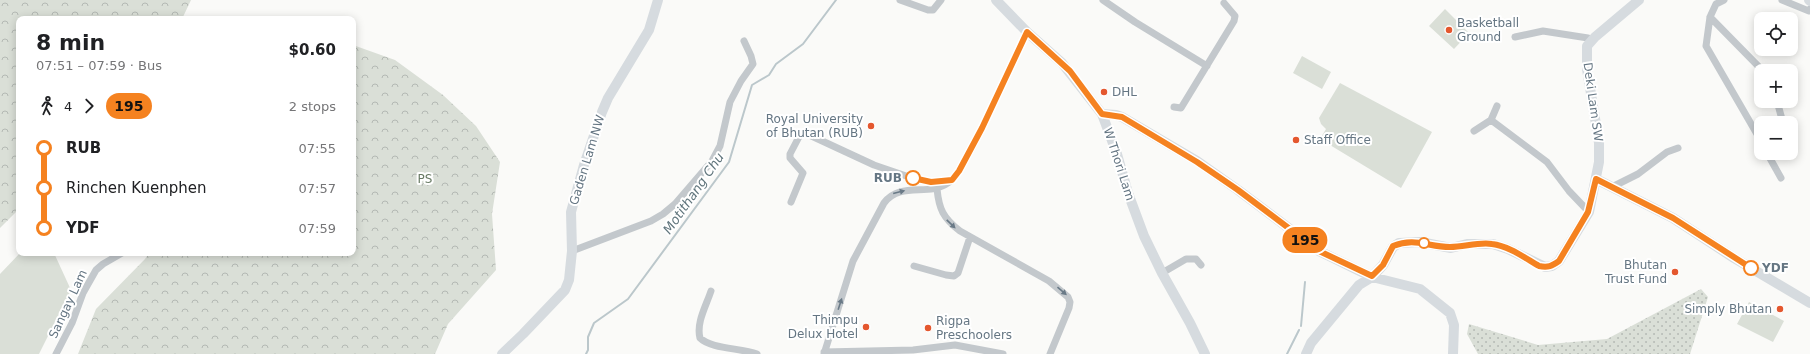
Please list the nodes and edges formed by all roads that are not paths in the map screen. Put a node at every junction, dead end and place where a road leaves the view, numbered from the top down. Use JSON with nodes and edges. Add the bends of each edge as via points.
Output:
{"nodes":[{"id":1,"x":658,"y":0,"type":"edge"},
{"id":2,"x":900,"y":0,"type":"edge"},
{"id":3,"x":941,"y":0,"type":"edge"},
{"id":4,"x":996,"y":0,"type":"edge"},
{"id":5,"x":1103,"y":0,"type":"edge"},
{"id":6,"x":1639,"y":0,"type":"edge"},
{"id":7,"x":1724,"y":0,"type":"edge"},
{"id":8,"x":1782,"y":0,"type":"edge"},
{"id":9,"x":1224,"y":3,"type":"dead end"},
{"id":10,"x":1810,"y":10,"type":"edge"},
{"id":11,"x":1710,"y":17,"type":"junction"},
{"id":12,"x":1027,"y":32,"type":"junction"},
{"id":13,"x":1515,"y":37,"type":"dead end"},
{"id":14,"x":1592,"y":40,"type":"junction"},
{"id":15,"x":744,"y":41,"type":"dead end"},
{"id":16,"x":1757,"y":64,"type":"edge"},
{"id":17,"x":1207,"y":66,"type":"junction"},
{"id":18,"x":1498,"y":106,"type":"dead end"},
{"id":19,"x":1174,"y":107,"type":"dead end"},
{"id":20,"x":1102,"y":114,"type":"junction"},
{"id":21,"x":1491,"y":120,"type":"junction"},
{"id":22,"x":1754,"y":129,"type":"edge"},
{"id":23,"x":1474,"y":131,"type":"dead end"},
{"id":24,"x":1678,"y":148,"type":"dead end"},
{"id":25,"x":1771,"y":160,"type":"edge"},
{"id":26,"x":1780,"y":178,"type":"dead end"},
{"id":27,"x":1596,"y":179,"type":"junction"},
{"id":28,"x":952,"y":180,"type":"junction"},
{"id":29,"x":1612,"y":187,"type":"junction"},
{"id":30,"x":937,"y":189,"type":"junction"},
{"id":31,"x":791,"y":202,"type":"dead end"},
{"id":32,"x":1588,"y":212,"type":"junction"},
{"id":33,"x":970,"y":237,"type":"junction"},
{"id":34,"x":572,"y":251,"type":"junction"},
{"id":35,"x":117,"y":256,"type":"edge"},
{"id":36,"x":1202,"y":265,"type":"dead end"},
{"id":37,"x":914,"y":266,"type":"dead end"},
{"id":38,"x":1162,"y":273,"type":"junction"},
{"id":39,"x":1372,"y":276,"type":"junction"},
{"id":40,"x":711,"y":291,"type":"dead end"},
{"id":41,"x":1810,"y":304,"type":"edge"},
{"id":42,"x":824,"y":353,"type":"edge"},
{"id":43,"x":56,"y":354,"type":"edge"},
{"id":44,"x":502,"y":354,"type":"edge"},
{"id":45,"x":757,"y":354,"type":"edge"},
{"id":46,"x":1003,"y":354,"type":"edge"},
{"id":47,"x":1050,"y":354,"type":"edge"},
{"id":48,"x":1205,"y":354,"type":"edge"},
{"id":49,"x":1306,"y":354,"type":"edge"},
{"id":50,"x":1453,"y":354,"type":"edge"}],
"edges":[{"from":1,"to":34,"type":"main road","name":"Gaden Lam NW","via":[[648,30],[608,98],[598,123],[571,212]]},
{"from":2,"to":3,"type":"street","via":[[934,10]]},
{"from":4,"to":12,"type":"main road","name":"W Thori Lam"},
{"from":5,"to":17,"type":"street"},
{"from":6,"to":14,"type":"main road"},
{"from":7,"to":11,"type":"street","via":[[1716,4]]},
{"from":8,"to":10,"type":"street"},
{"from":9,"to":17,"type":"street","via":[[1236,16]]},
{"from":11,"to":16,"type":"street"},
{"from":11,"to":22,"type":"street","via":[[1706,46]]},
{"from":12,"to":20,"type":"main road","name":"W Thori Lam","via":[[1066,67]]},
{"from":12,"to":28,"type":"street","via":[[982,128]]},
{"from":13,"to":14,"type":"street","via":[[1543,31]]},
{"from":14,"to":27,"type":"main road","name":"Deki Lam SW","via":[[1587,46],[1586,56],[1599,143]]},
{"from":15,"to":34,"type":"street","via":[[753,64],[732,97],[720,146],[703,173],[663,214]]},
{"from":17,"to":19,"type":"street","via":[[1181,108]]},
{"from":18,"to":21,"type":"street"},
{"from":20,"to":38,"type":"main road","name":"W Thori Lam","via":[[1118,154],[1128,193],[1144,236]]},
{"from":20,"to":39,"type":"main road","via":[[1122,117],[1197,162],[1319,251]]},
{"from":21,"to":23,"type":"street"},
{"from":21,"to":32,"type":"street","via":[[1547,162]]},
{"from":24,"to":29,"type":"street","via":[[1667,152],[1638,174]]},
{"from":25,"to":26,"type":"street"},
{"from":27,"to":29,"type":"main road"},
{"from":27,"to":32,"type":"main road","name":"Deki Lam SW"},
{"from":28,"to":30,"type":"street"},
{"from":28,"to":31,"type":"street","via":[[931,182],[912,178],[874,165],[801,133],[790,154],[790,158],[803,173]]},
{"from":29,"to":41,"type":"main road","via":[[1673,218]]},
{"from":30,"to":33,"type":"street","one_way":true,"via":[[945,218]]},
{"from":42,"to":30,"type":"street","one_way":true,"via":[[854,262],[884,203],[890,195],[897,192]]},
{"from":32,"to":39,"type":"main road","name":"Deki Lam SW","via":[[1559,261],[1552,266],[1539,266],[1493,244],[1467,244],[1451,248],[1407,242],[1393,246],[1383,265]]},
{"from":33,"to":37,"type":"street","via":[[958,272],[954,276]]},
{"from":33,"to":47,"type":"street","one_way":true,"via":[[1049,281],[1068,297],[1070,308]]},
{"from":34,"to":44,"type":"main road","name":"Gaden Lam NW","via":[[569,280],[565,290]]},
{"from":35,"to":43,"type":"street","name":"Sangay Lam","via":[[96,270]]},
{"from":36,"to":38,"type":"street","via":[[1196,258],[1190,258]]},
{"from":38,"to":48,"type":"main road","name":"W Thori Lam"},
{"from":39,"to":49,"type":"main road","name":"Deki Lam SW","via":[[1359,284],[1311,344]]},
{"from":39,"to":50,"type":"main road","via":[[1420,289],[1445,308],[1450,313],[1454,325]]},
{"from":40,"to":45,"type":"street","via":[[699,323],[700,338],[707,343]]},
{"from":42,"to":46,"type":"street","via":[[913,350],[955,345]]}]}
